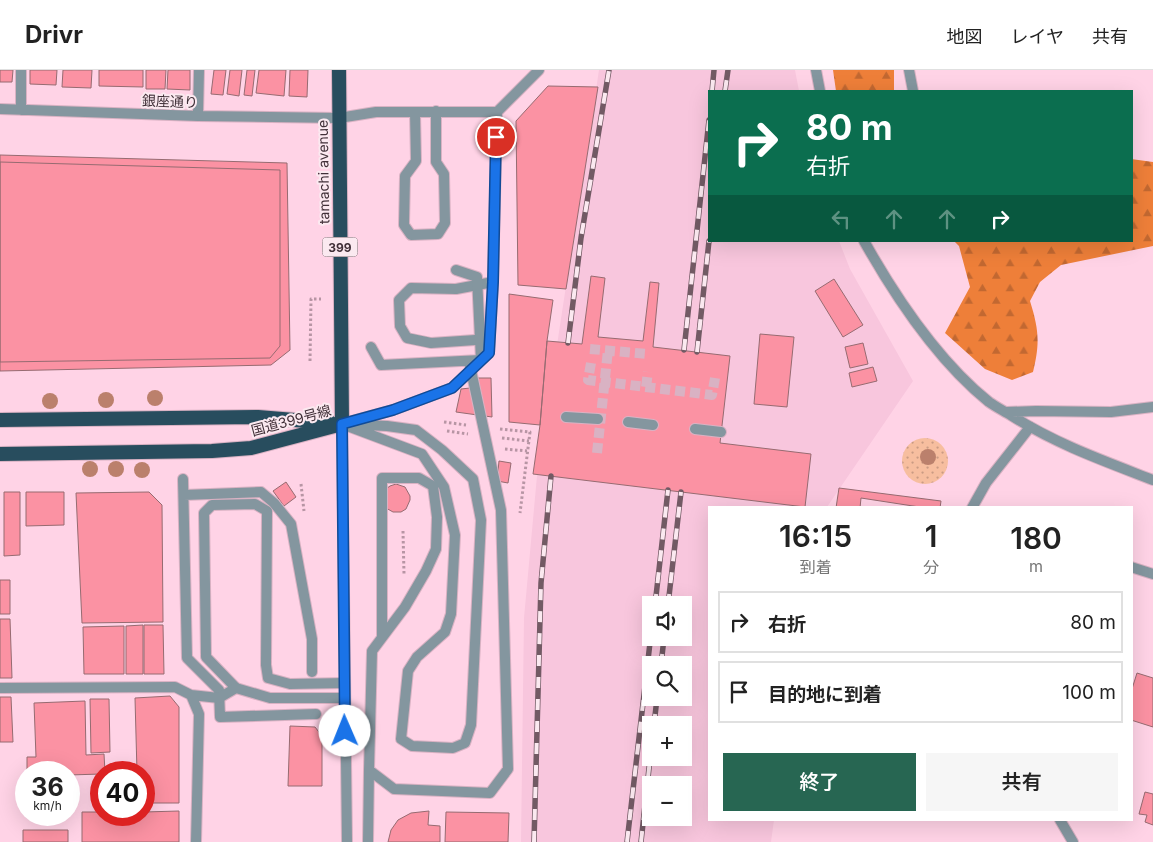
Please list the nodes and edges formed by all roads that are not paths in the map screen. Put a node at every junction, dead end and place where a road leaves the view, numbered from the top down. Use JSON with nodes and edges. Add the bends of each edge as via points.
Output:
{"nodes":[{"id":1,"x":21,"y":70,"type":"edge"},
{"id":2,"x":199,"y":70,"type":"edge"},
{"id":3,"x":339,"y":70,"type":"edge"},
{"id":4,"x":539,"y":70,"type":"edge"},
{"id":5,"x":816,"y":70,"type":"edge"},
{"id":6,"x":909,"y":70,"type":"edge"},
{"id":7,"x":820,"y":90,"type":"edge"},
{"id":8,"x":913,"y":90,"type":"edge"},
{"id":9,"x":0,"y":108,"type":"edge"},
{"id":10,"x":21,"y":110,"type":"junction"},
{"id":11,"x":436,"y":111,"type":"junction"},
{"id":12,"x":415,"y":112,"type":"junction"},
{"id":13,"x":497,"y":112,"type":"junction"},
{"id":14,"x":198,"y":116,"type":"junction"},
{"id":15,"x":339,"y":118,"type":"junction"},
{"id":16,"x":865,"y":242,"type":"edge"},
{"id":17,"x":456,"y":270,"type":"dead end"},
{"id":18,"x":493,"y":282,"type":"junction"},
{"id":19,"x":490,"y":339,"type":"junction"},
{"id":20,"x":371,"y":347,"type":"dead end"},
{"id":21,"x":470,"y":365,"type":"junction"},
{"id":22,"x":1153,"y":407,"type":"edge"},
{"id":23,"x":1006,"y":412,"type":"junction"},
{"id":24,"x":566,"y":417,"type":"dead end"},
{"id":25,"x":598,"y":419,"type":"dead end"},
{"id":26,"x":0,"y":420,"type":"edge"},
{"id":27,"x":628,"y":422,"type":"dead end"},
{"id":28,"x":342,"y":424,"type":"junction"},
{"id":29,"x":653,"y":425,"type":"dead end"},
{"id":30,"x":1030,"y":427,"type":"junction"},
{"id":31,"x":695,"y":430,"type":"dead end"},
{"id":32,"x":721,"y":432,"type":"dead end"},
{"id":33,"x":0,"y":454,"type":"edge"},
{"id":34,"x":183,"y":479,"type":"dead end"},
{"id":35,"x":1153,"y":480,"type":"edge"},
{"id":36,"x":184,"y":496,"type":"junction"},
{"id":37,"x":973,"y":506,"type":"edge"},
{"id":38,"x":1133,"y":568,"type":"edge"},
{"id":39,"x":1153,"y":574,"type":"edge"},
{"id":40,"x":382,"y":637,"type":"junction"},
{"id":41,"x":312,"y":672,"type":"dead end"},
{"id":42,"x":345,"y":684,"type":"junction"},
{"id":43,"x":0,"y":688,"type":"edge"},
{"id":44,"x":236,"y":688,"type":"junction"},
{"id":45,"x":191,"y":695,"type":"junction"},
{"id":46,"x":219,"y":698,"type":"junction"},
{"id":47,"x":344,"y":698,"type":"junction"},
{"id":48,"x":316,"y":714,"type":"dead end"},
{"id":49,"x":369,"y":770,"type":"junction"},
{"id":50,"x":1061,"y":821,"type":"edge"},
{"id":51,"x":196,"y":842,"type":"edge"},
{"id":52,"x":347,"y":842,"type":"edge"},
{"id":53,"x":368,"y":842,"type":"edge"},
{"id":54,"x":1072,"y":842,"type":"edge"}],
"edges":[{"from":1,"to":10,"type":"street"},
{"from":2,"to":14,"type":"street"},
{"from":3,"to":15,"type":"highway","name":"tamachi avenue","number":"399"},
{"from":4,"to":13,"type":"street"},
{"from":5,"to":7,"type":"street"},
{"from":6,"to":8,"type":"street"},
{"from":9,"to":10,"type":"street","name":"銀座通り"},
{"from":10,"to":14,"type":"street","name":"銀座通り"},
{"from":11,"to":12,"type":"street","name":"銀座通り"},
{"from":11,"to":12,"type":"street","via":[[436,162],[444,174],[444,223],[438,234],[411,234],[404,225],[405,176],[416,161]]},
{"from":11,"to":13,"type":"street","name":"銀座通り"},
{"from":12,"to":15,"type":"street","name":"銀座通り","via":[[376,112]]},
{"from":13,"to":18,"type":"street"},
{"from":14,"to":15,"type":"street","name":"銀座通り"},
{"from":15,"to":28,"type":"highway","name":"tamachi avenue","number":"399"},
{"from":16,"to":23,"type":"street","via":[[889,285],[960,376],[990,403]]},
{"from":17,"to":21,"type":"street","via":[[477,277],[481,360]]},
{"from":18,"to":19,"type":"street"},
{"from":18,"to":19,"type":"street","via":[[456,289],[411,288],[399,300],[400,326],[407,338],[432,343]]},
{"from":19,"to":21,"type":"street","via":[[489,353]]},
{"from":20,"to":21,"type":"street","via":[[381,365]]},
{"from":21,"to":28,"type":"street","via":[[452,388],[393,410]]},
{"from":21,"to":49,"type":"street","via":[[501,510],[508,769],[490,793],[394,789]]},
{"from":22,"to":23,"type":"street","via":[[1111,412]]},
{"from":23,"to":30,"type":"street"},
{"from":24,"to":25,"type":"street"},
{"from":26,"to":28,"type":"highway","name":"国道399号線","via":[[258,417]]},
{"from":27,"to":29,"type":"street"},
{"from":28,"to":28,"type":"street","via":[[416,430],[472,479],[481,520],[471,725],[465,744],[453,748],[412,746],[401,739],[408,672],[417,657],[445,632],[451,614],[455,535],[444,487],[422,454]]},
{"from":28,"to":33,"type":"highway","name":"国道399号線","via":[[251,448]]},
{"from":28,"to":42,"type":"street"},
{"from":30,"to":35,"type":"street","via":[[1065,446]]},
{"from":30,"to":37,"type":"street","via":[[986,483]]},
{"from":31,"to":32,"type":"street"},
{"from":34,"to":36,"type":"street"},
{"from":36,"to":41,"type":"street","via":[[261,492],[291,524],[312,639]]},
{"from":36,"to":46,"type":"street","via":[[187,658],[219,690]]},
{"from":38,"to":39,"type":"street"},
{"from":40,"to":40,"type":"street","via":[[382,478],[419,478],[433,486],[437,517],[436,550],[405,607]]},
{"from":40,"to":49,"type":"street","via":[[372,651]]},
{"from":42,"to":44,"type":"street","via":[[290,684],[268,678],[267,511],[255,504],[212,505],[204,513],[206,657]]},
{"from":42,"to":47,"type":"street"},
{"from":43,"to":45,"type":"street","via":[[175,687]]},
{"from":44,"to":46,"type":"street"},
{"from":44,"to":47,"type":"street","via":[[270,698]]},
{"from":45,"to":46,"type":"street"},
{"from":45,"to":51,"type":"street","via":[[199,714]]},
{"from":46,"to":48,"type":"street","via":[[220,717]]},
{"from":47,"to":52,"type":"street"},
{"from":49,"to":53,"type":"street"},
{"from":50,"to":54,"type":"street"}]}
